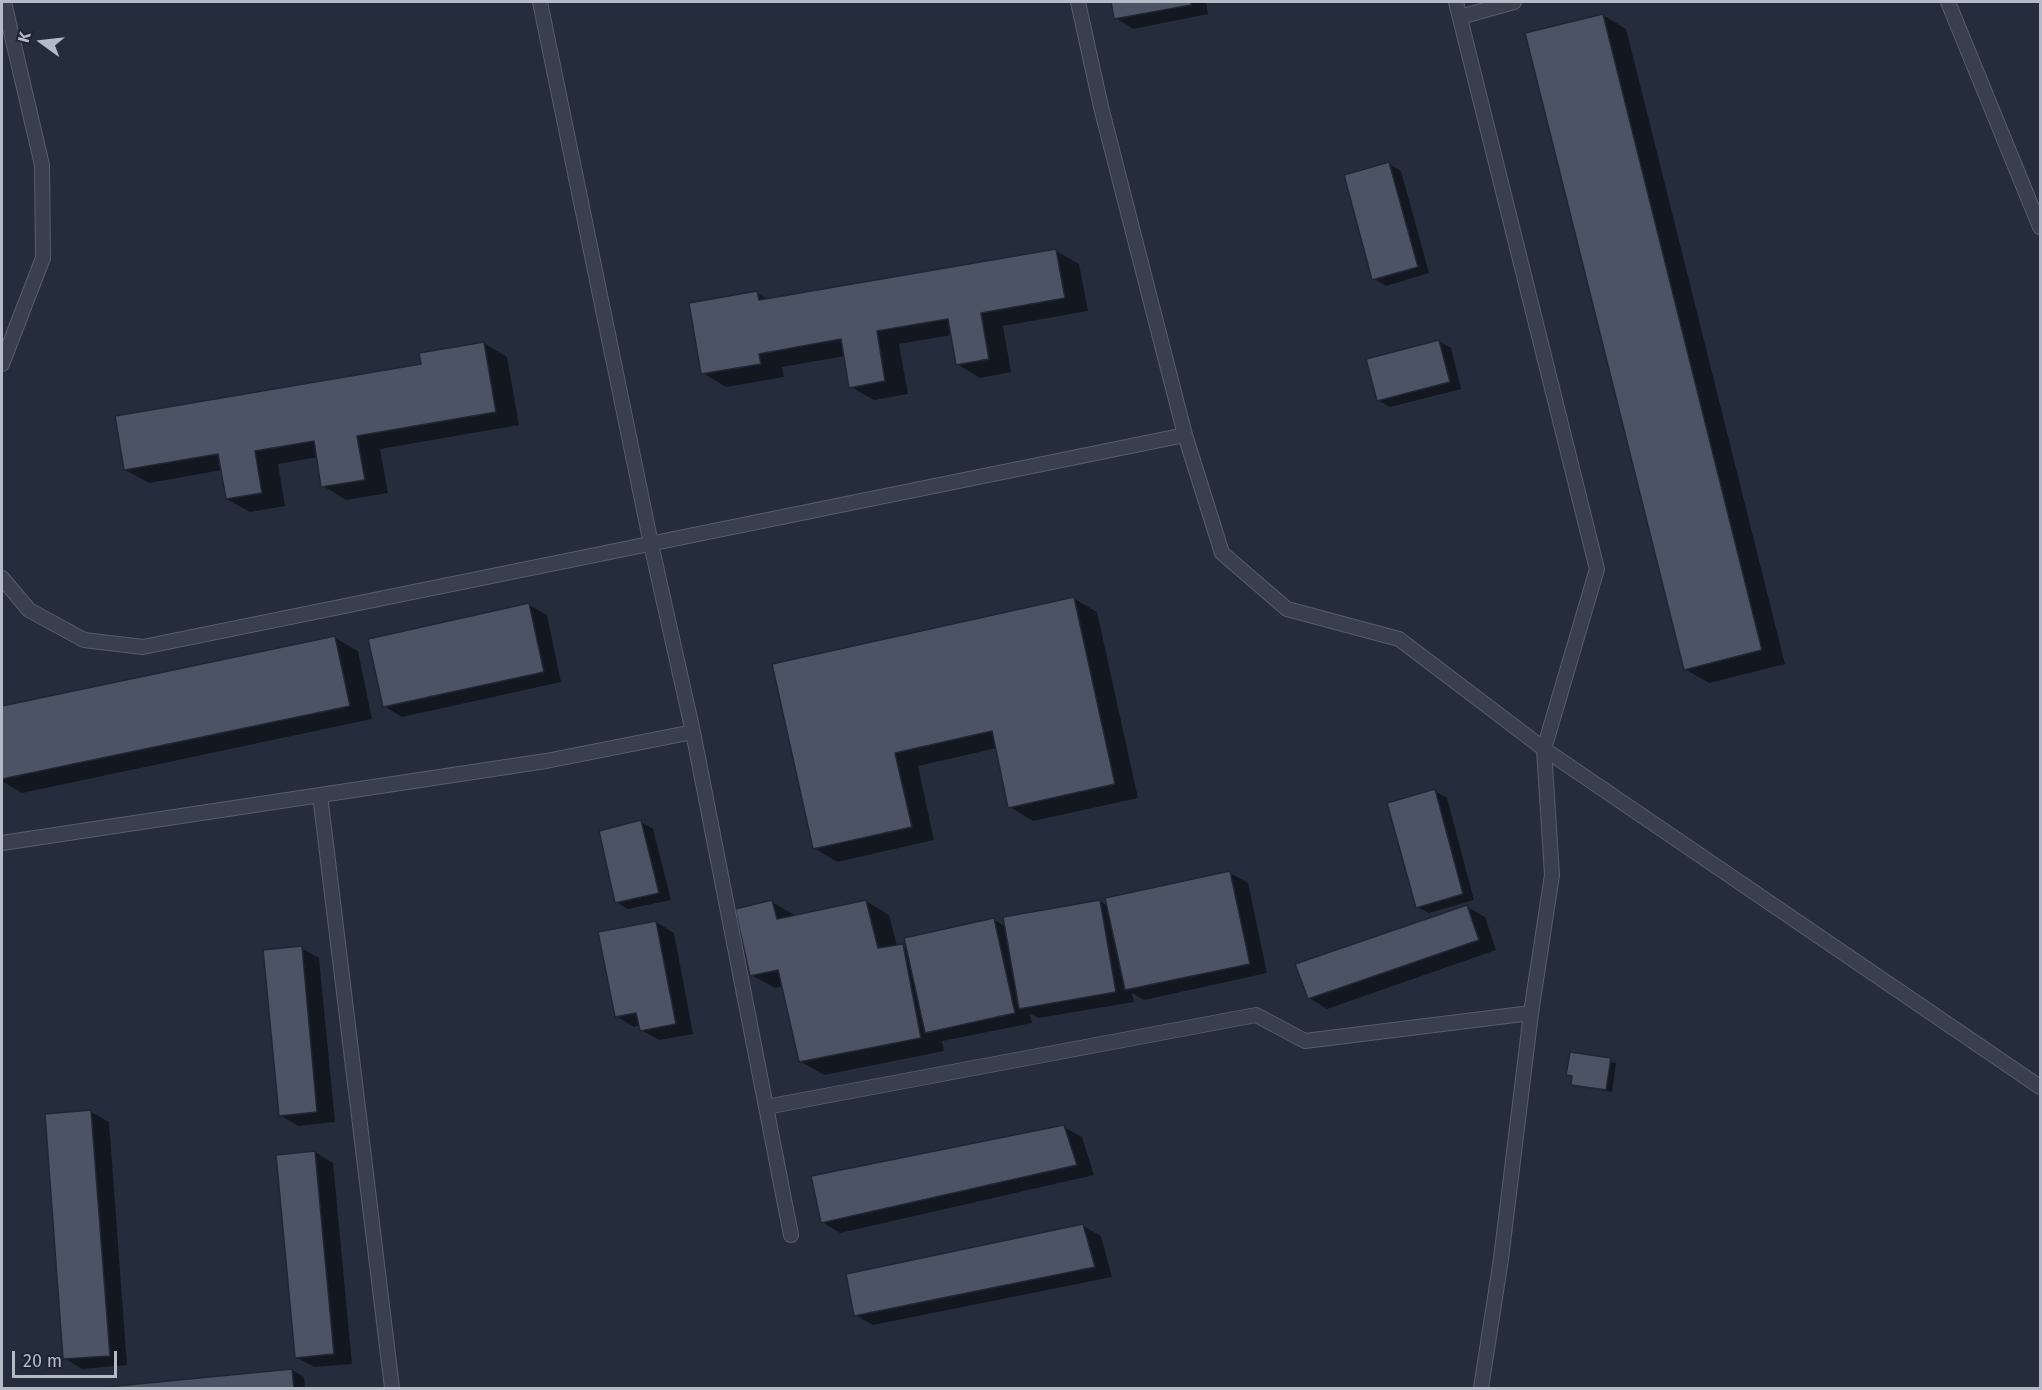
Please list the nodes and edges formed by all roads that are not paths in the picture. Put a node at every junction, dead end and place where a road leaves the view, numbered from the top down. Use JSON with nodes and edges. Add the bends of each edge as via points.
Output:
{"nodes":[{"id":1,"x":4,"y":2,"type":"edge"},
{"id":2,"x":540,"y":2,"type":"edge"},
{"id":3,"x":1078,"y":2,"type":"edge"},
{"id":4,"x":1456,"y":2,"type":"edge"},
{"id":5,"x":1514,"y":2,"type":"edge"},
{"id":6,"x":1948,"y":2,"type":"edge"},
{"id":7,"x":1460,"y":17,"type":"junction"},
{"id":8,"x":2040,"y":227,"type":"edge"},
{"id":9,"x":2,"y":364,"type":"edge"},
{"id":10,"x":1185,"y":435,"type":"junction"},
{"id":11,"x":651,"y":544,"type":"junction"},
{"id":12,"x":2,"y":578,"type":"edge"},
{"id":13,"x":693,"y":732,"type":"junction"},
{"id":14,"x":1544,"y":750,"type":"junction"},
{"id":15,"x":320,"y":795,"type":"junction"},
{"id":16,"x":2,"y":843,"type":"edge"},
{"id":17,"x":1531,"y":1012,"type":"junction"},
{"id":18,"x":2040,"y":1087,"type":"edge"},
{"id":19,"x":766,"y":1107,"type":"junction"},
{"id":20,"x":791,"y":1235,"type":"dead end"},
{"id":21,"x":392,"y":1389,"type":"edge"},
{"id":22,"x":1480,"y":1389,"type":"edge"}],
"edges":[{"from":1,"to":9,"type":"lane","via":[[42,165],[43,258]]},
{"from":2,"to":11,"type":"lane"},
{"from":3,"to":10,"type":"lane"},
{"from":4,"to":7,"type":"lane"},
{"from":5,"to":7,"type":"lane"},
{"from":6,"to":8,"type":"lane"},
{"from":7,"to":14,"type":"lane","via":[[1597,569]]},
{"from":10,"to":11,"type":"lane"},
{"from":10,"to":14,"type":"lane","via":[[1222,553],[1287,609],[1399,639]]},
{"from":11,"to":12,"type":"lane","via":[[142,647],[84,640],[29,610]]},
{"from":11,"to":13,"type":"lane"},
{"from":13,"to":15,"type":"lane","via":[[546,761]]},
{"from":13,"to":19,"type":"lane"},
{"from":14,"to":17,"type":"lane","via":[[1552,875]]},
{"from":14,"to":18,"type":"lane"},
{"from":15,"to":16,"type":"lane"},
{"from":15,"to":21,"type":"lane"},
{"from":17,"to":19,"type":"lane","via":[[1305,1041],[1256,1014]]},
{"from":17,"to":22,"type":"lane","via":[[1501,1259]]},
{"from":19,"to":20,"type":"lane"}]}
